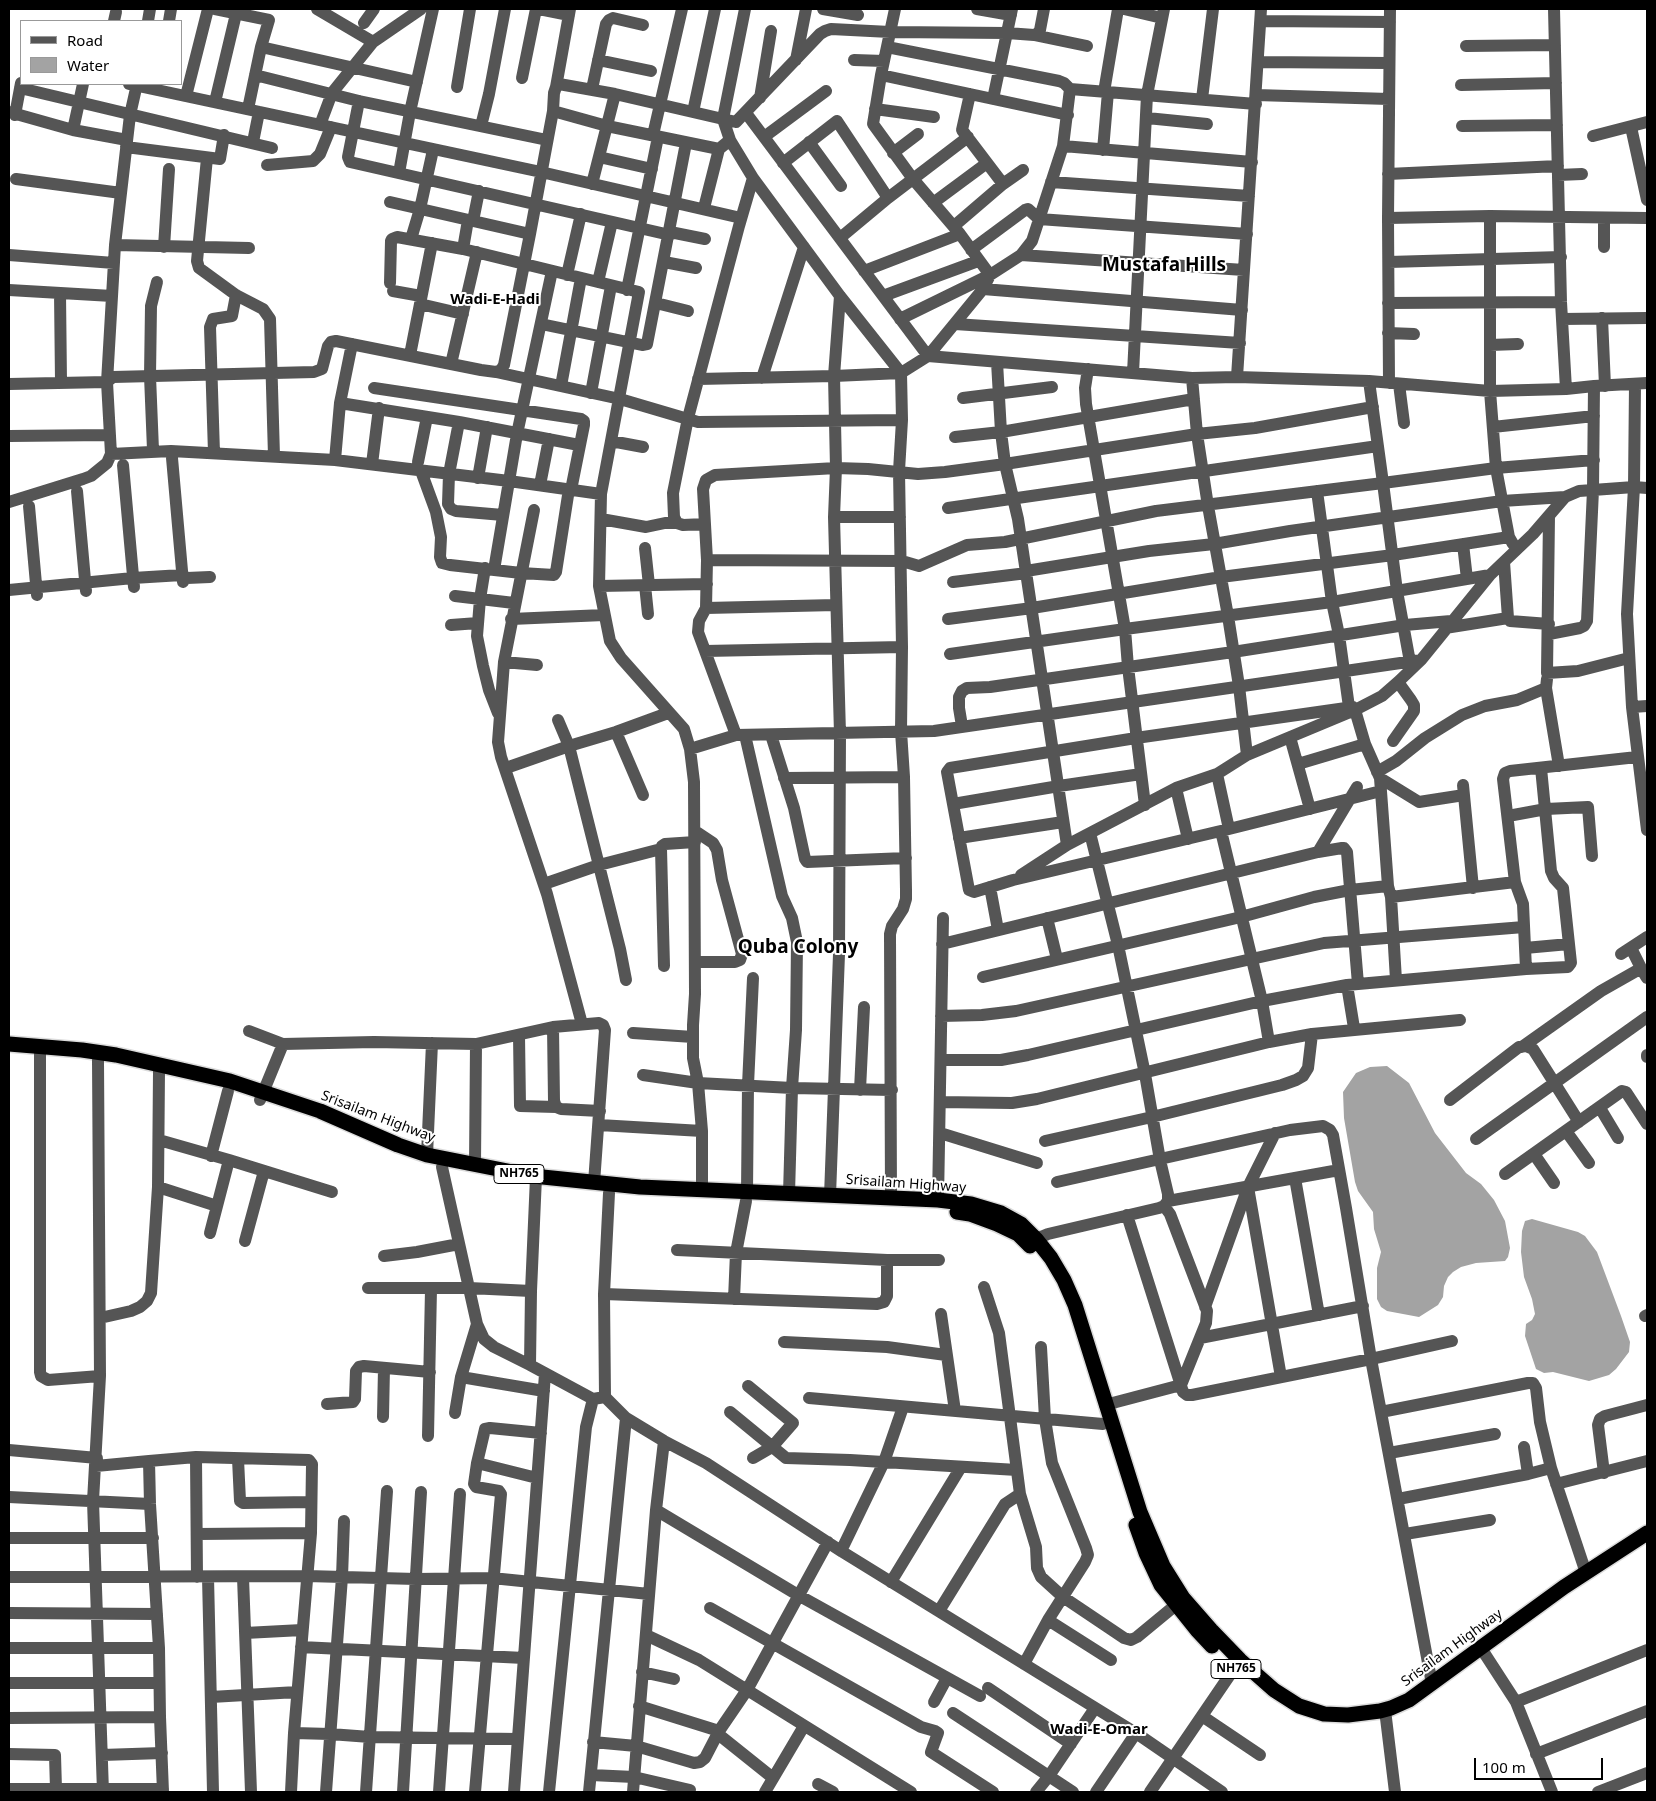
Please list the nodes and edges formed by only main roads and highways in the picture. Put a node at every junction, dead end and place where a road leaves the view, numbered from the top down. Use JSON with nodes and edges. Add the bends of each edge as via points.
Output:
{"nodes":[{"id":1,"x":9,"y":1044,"type":"edge"},
{"id":2,"x":9,"y":1052,"type":"edge"},
{"id":3,"x":262,"y":1096,"type":"junction"},
{"id":4,"x":536,"y":1181,"type":"junction"},
{"id":5,"x":746,"y":1196,"type":"junction"},
{"id":6,"x":1032,"y":1242,"type":"junction"},
{"id":7,"x":1647,"y":1533,"type":"edge"},
{"id":8,"x":1647,"y":1544,"type":"edge"},
{"id":9,"x":1484,"y":1652,"type":"junction"},
{"id":10,"x":1238,"y":1664,"type":"junction"},
{"id":11,"x":1386,"y":1713,"type":"junction"}],
"edges":[{"from":1,"to":3,"type":"highway","name":"Srisailam Highway","number":"NH765","via":[[116,1055],[230,1081]]},
{"from":2,"to":3,"type":"highway","name":"Srisailam Highway","number":"NH765","via":[[98,1060]]},
{"from":3,"to":4,"type":"highway","name":"Srisailam Highway","number":"NH765","via":[[320,1111],[427,1155]]},
{"from":3,"to":4,"type":"highway","name":"Srisailam Highway","number":"NH765","via":[[413,1161]]},
{"from":4,"to":5,"type":"highway","name":"Srisailam Highway","number":"NH765","via":[[702,1190]]},
{"from":4,"to":5,"type":"highway","name":"Srisailam Highway","number":"NH765","via":[[609,1193]]},
{"from":5,"to":6,"type":"highway","name":"Srisailam Highway","number":"NH765","via":[[970,1214]]},
{"from":5,"to":6,"type":"highway","name":"Srisailam Highway","number":"NH765","via":[[789,1194],[971,1204],[1001,1213],[1021,1224]]},
{"from":6,"to":10,"type":"highway","name":"Srisailam Highway","number":"NH765","via":[[1051,1258],[1071,1296],[1140,1512],[1163,1566],[1183,1598]]},
{"from":6,"to":10,"type":"highway","name":"Srisailam Highway","number":"NH765","via":[[1072,1321],[1146,1553],[1161,1585],[1197,1630]]},
{"from":7,"to":9,"type":"highway","name":"Srisailam Highway","number":"NH765","via":[[1586,1573]]},
{"from":8,"to":9,"type":"highway","name":"Srisailam Highway","number":"NH765"},
{"from":9,"to":11,"type":"highway","name":"Srisailam Highway","number":"NH765"},
{"from":9,"to":11,"type":"highway","name":"Srisailam Highway","number":"NH765","via":[[1416,1704]]},
{"from":10,"to":11,"type":"highway","name":"Srisailam Highway","number":"NH765","via":[[1299,1706],[1324,1714]]}]}
